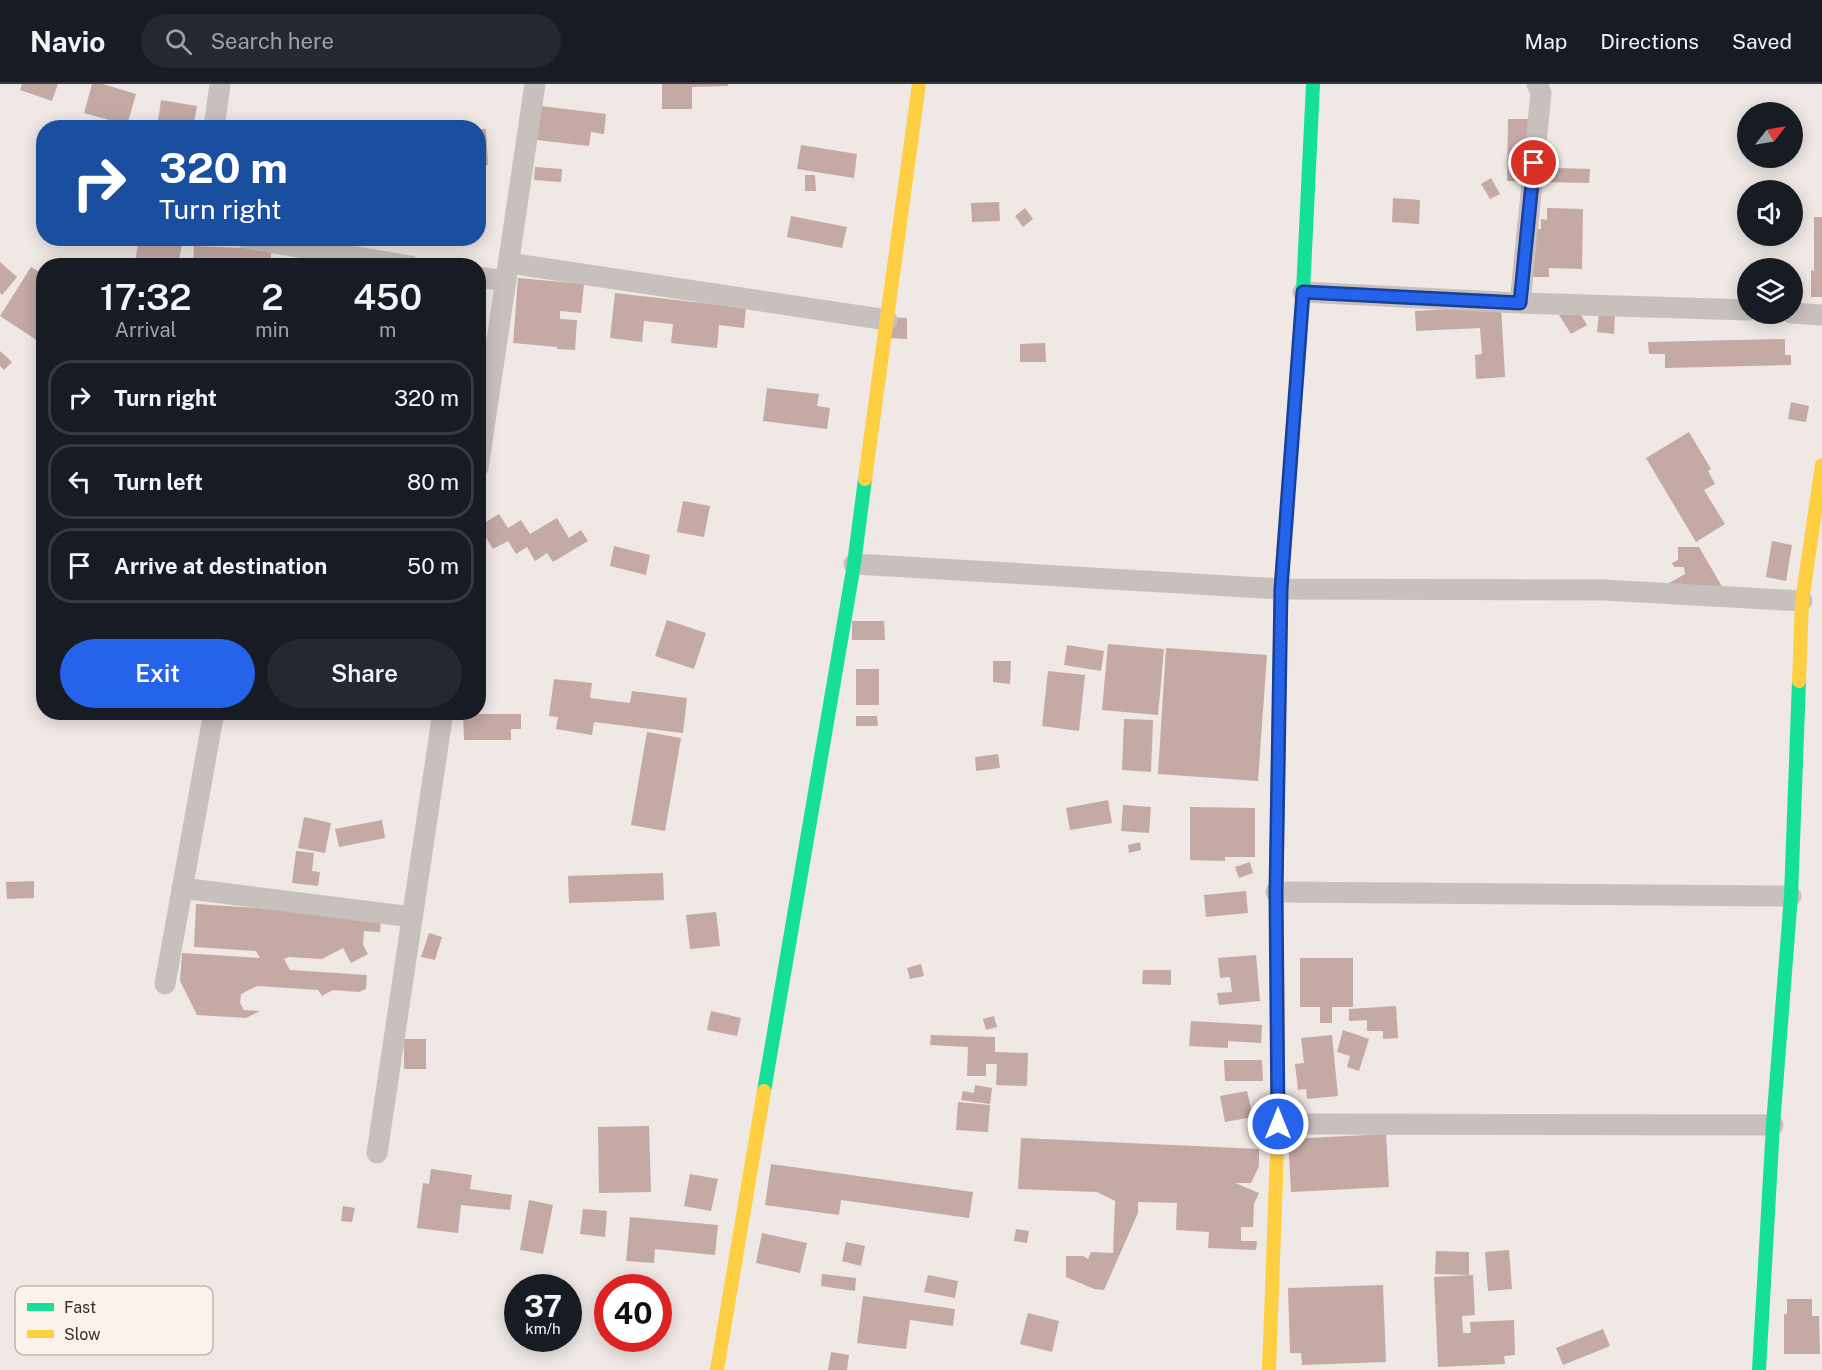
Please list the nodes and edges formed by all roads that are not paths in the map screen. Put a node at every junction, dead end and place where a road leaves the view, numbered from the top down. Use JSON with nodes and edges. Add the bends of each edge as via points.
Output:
{"nodes":[{"id":1,"x":220,"y":84,"type":"edge"},
{"id":2,"x":535,"y":84,"type":"edge"},
{"id":3,"x":919,"y":84,"type":"edge"},
{"id":4,"x":1313,"y":84,"type":"edge"},
{"id":5,"x":1537,"y":84,"type":"edge"},
{"id":6,"x":215,"y":120,"type":"edge"},
{"id":7,"x":292,"y":246,"type":"edge"},
{"id":8,"x":363,"y":258,"type":"edge"},
{"id":9,"x":508,"y":272,"type":"junction"},
{"id":10,"x":486,"y":276,"type":"edge"},
{"id":11,"x":1303,"y":292,"type":"junction"},
{"id":12,"x":1520,"y":303,"type":"junction"},
{"id":13,"x":1737,"y":310,"type":"edge"},
{"id":14,"x":1803,"y":314,"type":"edge"},
{"id":15,"x":1822,"y":315,"type":"edge"},
{"id":16,"x":887,"y":320,"type":"junction"},
{"id":17,"x":486,"y":416,"type":"edge"},
{"id":18,"x":1822,"y":465,"type":"edge"},
{"id":19,"x":1815,"y":551,"type":"edge"},
{"id":20,"x":854,"y":564,"type":"junction"},
{"id":21,"x":1281,"y":589,"type":"junction"},
{"id":22,"x":1802,"y":601,"type":"junction"},
{"id":23,"x":213,"y":720,"type":"edge"},
{"id":24,"x":441,"y":720,"type":"edge"},
{"id":25,"x":182,"y":888,"type":"junction"},
{"id":26,"x":1276,"y":892,"type":"junction"},
{"id":27,"x":1791,"y":896,"type":"junction"},
{"id":28,"x":412,"y":917,"type":"junction"},
{"id":29,"x":165,"y":984,"type":"dead end"},
{"id":30,"x":1278,"y":1124,"type":"junction"},
{"id":31,"x":1773,"y":1125,"type":"junction"},
{"id":32,"x":377,"y":1153,"type":"dead end"},
{"id":33,"x":717,"y":1370,"type":"edge"},
{"id":34,"x":1269,"y":1370,"type":"edge"},
{"id":35,"x":1759,"y":1370,"type":"edge"}],
"edges":[{"from":1,"to":6,"type":"street"},
{"from":2,"to":9,"type":"street"},
{"from":3,"to":16,"type":"street"},
{"from":4,"to":11,"type":"street"},
{"from":5,"to":12,"type":"street","via":[[1541,93]]},
{"from":7,"to":8,"type":"street"},
{"from":9,"to":10,"type":"street"},
{"from":9,"to":16,"type":"street"},
{"from":9,"to":17,"type":"street"},
{"from":11,"to":12,"type":"street"},
{"from":11,"to":21,"type":"street"},
{"from":12,"to":13,"type":"street"},
{"from":14,"to":15,"type":"street"},
{"from":16,"to":20,"type":"street"},
{"from":18,"to":19,"type":"street"},
{"from":19,"to":22,"type":"street"},
{"from":20,"to":21,"type":"street"},
{"from":20,"to":33,"type":"street"},
{"from":21,"to":22,"type":"street","via":[[1604,590]]},
{"from":21,"to":26,"type":"street"},
{"from":22,"to":27,"type":"street"},
{"from":23,"to":25,"type":"street"},
{"from":24,"to":28,"type":"street"},
{"from":25,"to":28,"type":"street"},
{"from":25,"to":29,"type":"street"},
{"from":26,"to":27,"type":"street"},
{"from":26,"to":30,"type":"street"},
{"from":27,"to":31,"type":"street"},
{"from":28,"to":32,"type":"street"},
{"from":30,"to":31,"type":"street"},
{"from":30,"to":34,"type":"street"},
{"from":31,"to":35,"type":"street"}]}
